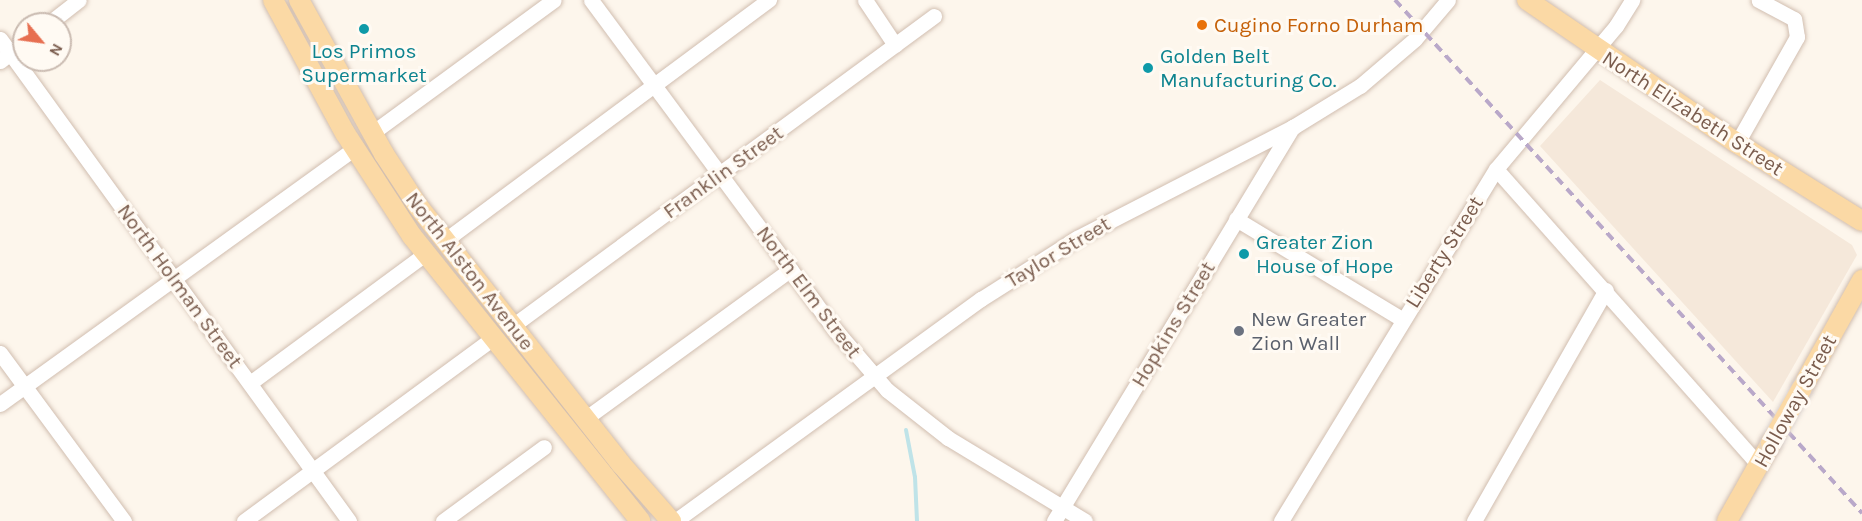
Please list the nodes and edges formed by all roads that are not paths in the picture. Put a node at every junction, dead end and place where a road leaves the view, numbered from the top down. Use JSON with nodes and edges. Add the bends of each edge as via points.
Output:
{"nodes":[{"id":1,"x":79,"y":0,"type":"edge"},
{"id":2,"x":273,"y":0,"type":"edge"},
{"id":3,"x":299,"y":0,"type":"edge"},
{"id":4,"x":554,"y":0,"type":"edge"},
{"id":5,"x":591,"y":0,"type":"edge"},
{"id":6,"x":769,"y":0,"type":"edge"},
{"id":7,"x":865,"y":0,"type":"edge"},
{"id":8,"x":1448,"y":0,"type":"edge"},
{"id":9,"x":1527,"y":0,"type":"edge"},
{"id":10,"x":1632,"y":0,"type":"edge"},
{"id":11,"x":1759,"y":0,"type":"edge"},
{"id":12,"x":64,"y":12,"type":"edge"},
{"id":13,"x":934,"y":16,"type":"dead end"},
{"id":14,"x":0,"y":39,"type":"edge"},
{"id":15,"x":896,"y":45,"type":"junction"},
{"id":16,"x":1596,"y":50,"type":"junction"},
{"id":17,"x":5,"y":57,"type":"edge"},
{"id":18,"x":654,"y":86,"type":"junction"},
{"id":19,"x":1293,"y":127,"type":"junction"},
{"id":20,"x":372,"y":133,"type":"junction"},
{"id":21,"x":1737,"y":143,"type":"junction"},
{"id":22,"x":355,"y":148,"type":"junction"},
{"id":23,"x":1496,"y":170,"type":"junction"},
{"id":24,"x":720,"y":175,"type":"junction"},
{"id":25,"x":1236,"y":219,"type":"junction"},
{"id":26,"x":1862,"y":221,"type":"edge"},
{"id":27,"x":444,"y":241,"type":"junction"},
{"id":28,"x":425,"y":254,"type":"junction"},
{"id":29,"x":791,"y":269,"type":"junction"},
{"id":30,"x":175,"y":278,"type":"junction"},
{"id":31,"x":1862,"y":280,"type":"edge"},
{"id":32,"x":1606,"y":290,"type":"junction"},
{"id":33,"x":1402,"y":319,"type":"junction"},
{"id":34,"x":511,"y":327,"type":"junction"},
{"id":35,"x":492,"y":339,"type":"junction"},
{"id":36,"x":0,"y":353,"type":"edge"},
{"id":37,"x":874,"y":376,"type":"junction"},
{"id":38,"x":250,"y":383,"type":"junction"},
{"id":39,"x":25,"y":386,"type":"junction"},
{"id":40,"x":0,"y":404,"type":"edge"},
{"id":41,"x":586,"y":418,"type":"junction"},
{"id":42,"x":544,"y":447,"type":"dead end"},
{"id":43,"x":1759,"y":465,"type":"junction"},
{"id":44,"x":313,"y":472,"type":"junction"},
{"id":45,"x":1062,"y":507,"type":"junction"},
{"id":46,"x":117,"y":518,"type":"edge"},
{"id":47,"x":244,"y":521,"type":"edge"},
{"id":48,"x":349,"y":521,"type":"edge"},
{"id":49,"x":443,"y":521,"type":"edge"},
{"id":50,"x":640,"y":521,"type":"edge"},
{"id":51,"x":673,"y":521,"type":"edge"},
{"id":52,"x":1054,"y":521,"type":"edge"},
{"id":53,"x":1085,"y":521,"type":"edge"},
{"id":54,"x":1281,"y":521,"type":"edge"},
{"id":55,"x":1474,"y":521,"type":"edge"},
{"id":56,"x":1727,"y":521,"type":"edge"}],
"edges":[{"from":1,"to":12,"type":"street"},
{"from":2,"to":22,"type":"main road","name":"North Alston Avenue"},
{"from":3,"to":20,"type":"main road","name":"North Alston Avenue"},
{"from":4,"to":20,"type":"street"},
{"from":5,"to":18,"type":"street","name":"North Elm Street"},
{"from":6,"to":18,"type":"street"},
{"from":7,"to":15,"type":"street"},
{"from":8,"to":19,"type":"street","name":"Taylor Street","via":[[1400,54],[1360,86]]},
{"from":9,"to":16,"type":"main road","name":"North Elizabeth Street"},
{"from":10,"to":16,"type":"street","name":"Liberty Street"},
{"from":11,"to":21,"type":"street","via":[[1794,19],[1797,37]]},
{"from":13,"to":15,"type":"street","name":"Franklin Street"},
{"from":14,"to":17,"type":"street","name":"North Holman Street"},
{"from":15,"to":24,"type":"street","name":"Franklin Street"},
{"from":16,"to":21,"type":"main road","name":"North Elizabeth Street"},
{"from":16,"to":23,"type":"street","name":"Liberty Street"},
{"from":17,"to":30,"type":"street","name":"North Holman Street"},
{"from":18,"to":24,"type":"street","name":"North Elm Street"},
{"from":18,"to":27,"type":"street"},
{"from":19,"to":25,"type":"street","name":"Hopkins Street"},
{"from":19,"to":37,"type":"street","name":"Taylor Street","via":[[1091,229],[981,299]]},
{"from":20,"to":27,"type":"main road","name":"North Alston Avenue"},
{"from":21,"to":26,"type":"main road","name":"North Elizabeth Street"},
{"from":22,"to":28,"type":"main road","name":"North Alston Avenue"},
{"from":22,"to":30,"type":"street"},
{"from":23,"to":32,"type":"street"},
{"from":23,"to":33,"type":"street","name":"Liberty Street"},
{"from":24,"to":29,"type":"street","name":"North Elm Street"},
{"from":24,"to":34,"type":"street","name":"Franklin Street"},
{"from":25,"to":33,"type":"street"},
{"from":25,"to":45,"type":"street","name":"Hopkins Street"},
{"from":27,"to":34,"type":"main road","name":"North Alston Avenue"},
{"from":28,"to":35,"type":"main road","name":"North Alston Avenue"},
{"from":28,"to":38,"type":"street"},
{"from":29,"to":37,"type":"street","name":"North Elm Street"},
{"from":29,"to":41,"type":"street"},
{"from":30,"to":38,"type":"street","name":"North Holman Street"},
{"from":30,"to":39,"type":"street"},
{"from":31,"to":43,"type":"main road","name":"Holloway Street","bridge":true},
{"from":32,"to":43,"type":"street"},
{"from":32,"to":55,"type":"street"},
{"from":33,"to":54,"type":"street","name":"Liberty Street"},
{"from":34,"to":41,"type":"main road","name":"North Alston Avenue"},
{"from":35,"to":44,"type":"street"},
{"from":35,"to":50,"type":"main road","name":"North Alston Avenue"},
{"from":36,"to":39,"type":"street"},
{"from":37,"to":45,"type":"street","name":"North Elm Street","via":[[905,407],[948,438]]},
{"from":37,"to":51,"type":"street","name":"Taylor Street"},
{"from":38,"to":44,"type":"street","name":"North Holman Street"},
{"from":39,"to":40,"type":"street"},
{"from":39,"to":46,"type":"street"},
{"from":41,"to":51,"type":"main road","name":"North Alston Avenue"},
{"from":42,"to":49,"type":"street"},
{"from":43,"to":56,"type":"main road","name":"Holloway Street"},
{"from":44,"to":47,"type":"street"},
{"from":44,"to":48,"type":"street","name":"North Holman Street"},
{"from":45,"to":52,"type":"street","name":"Hopkins Street"},
{"from":45,"to":53,"type":"street","name":"North Elm Street"}]}
